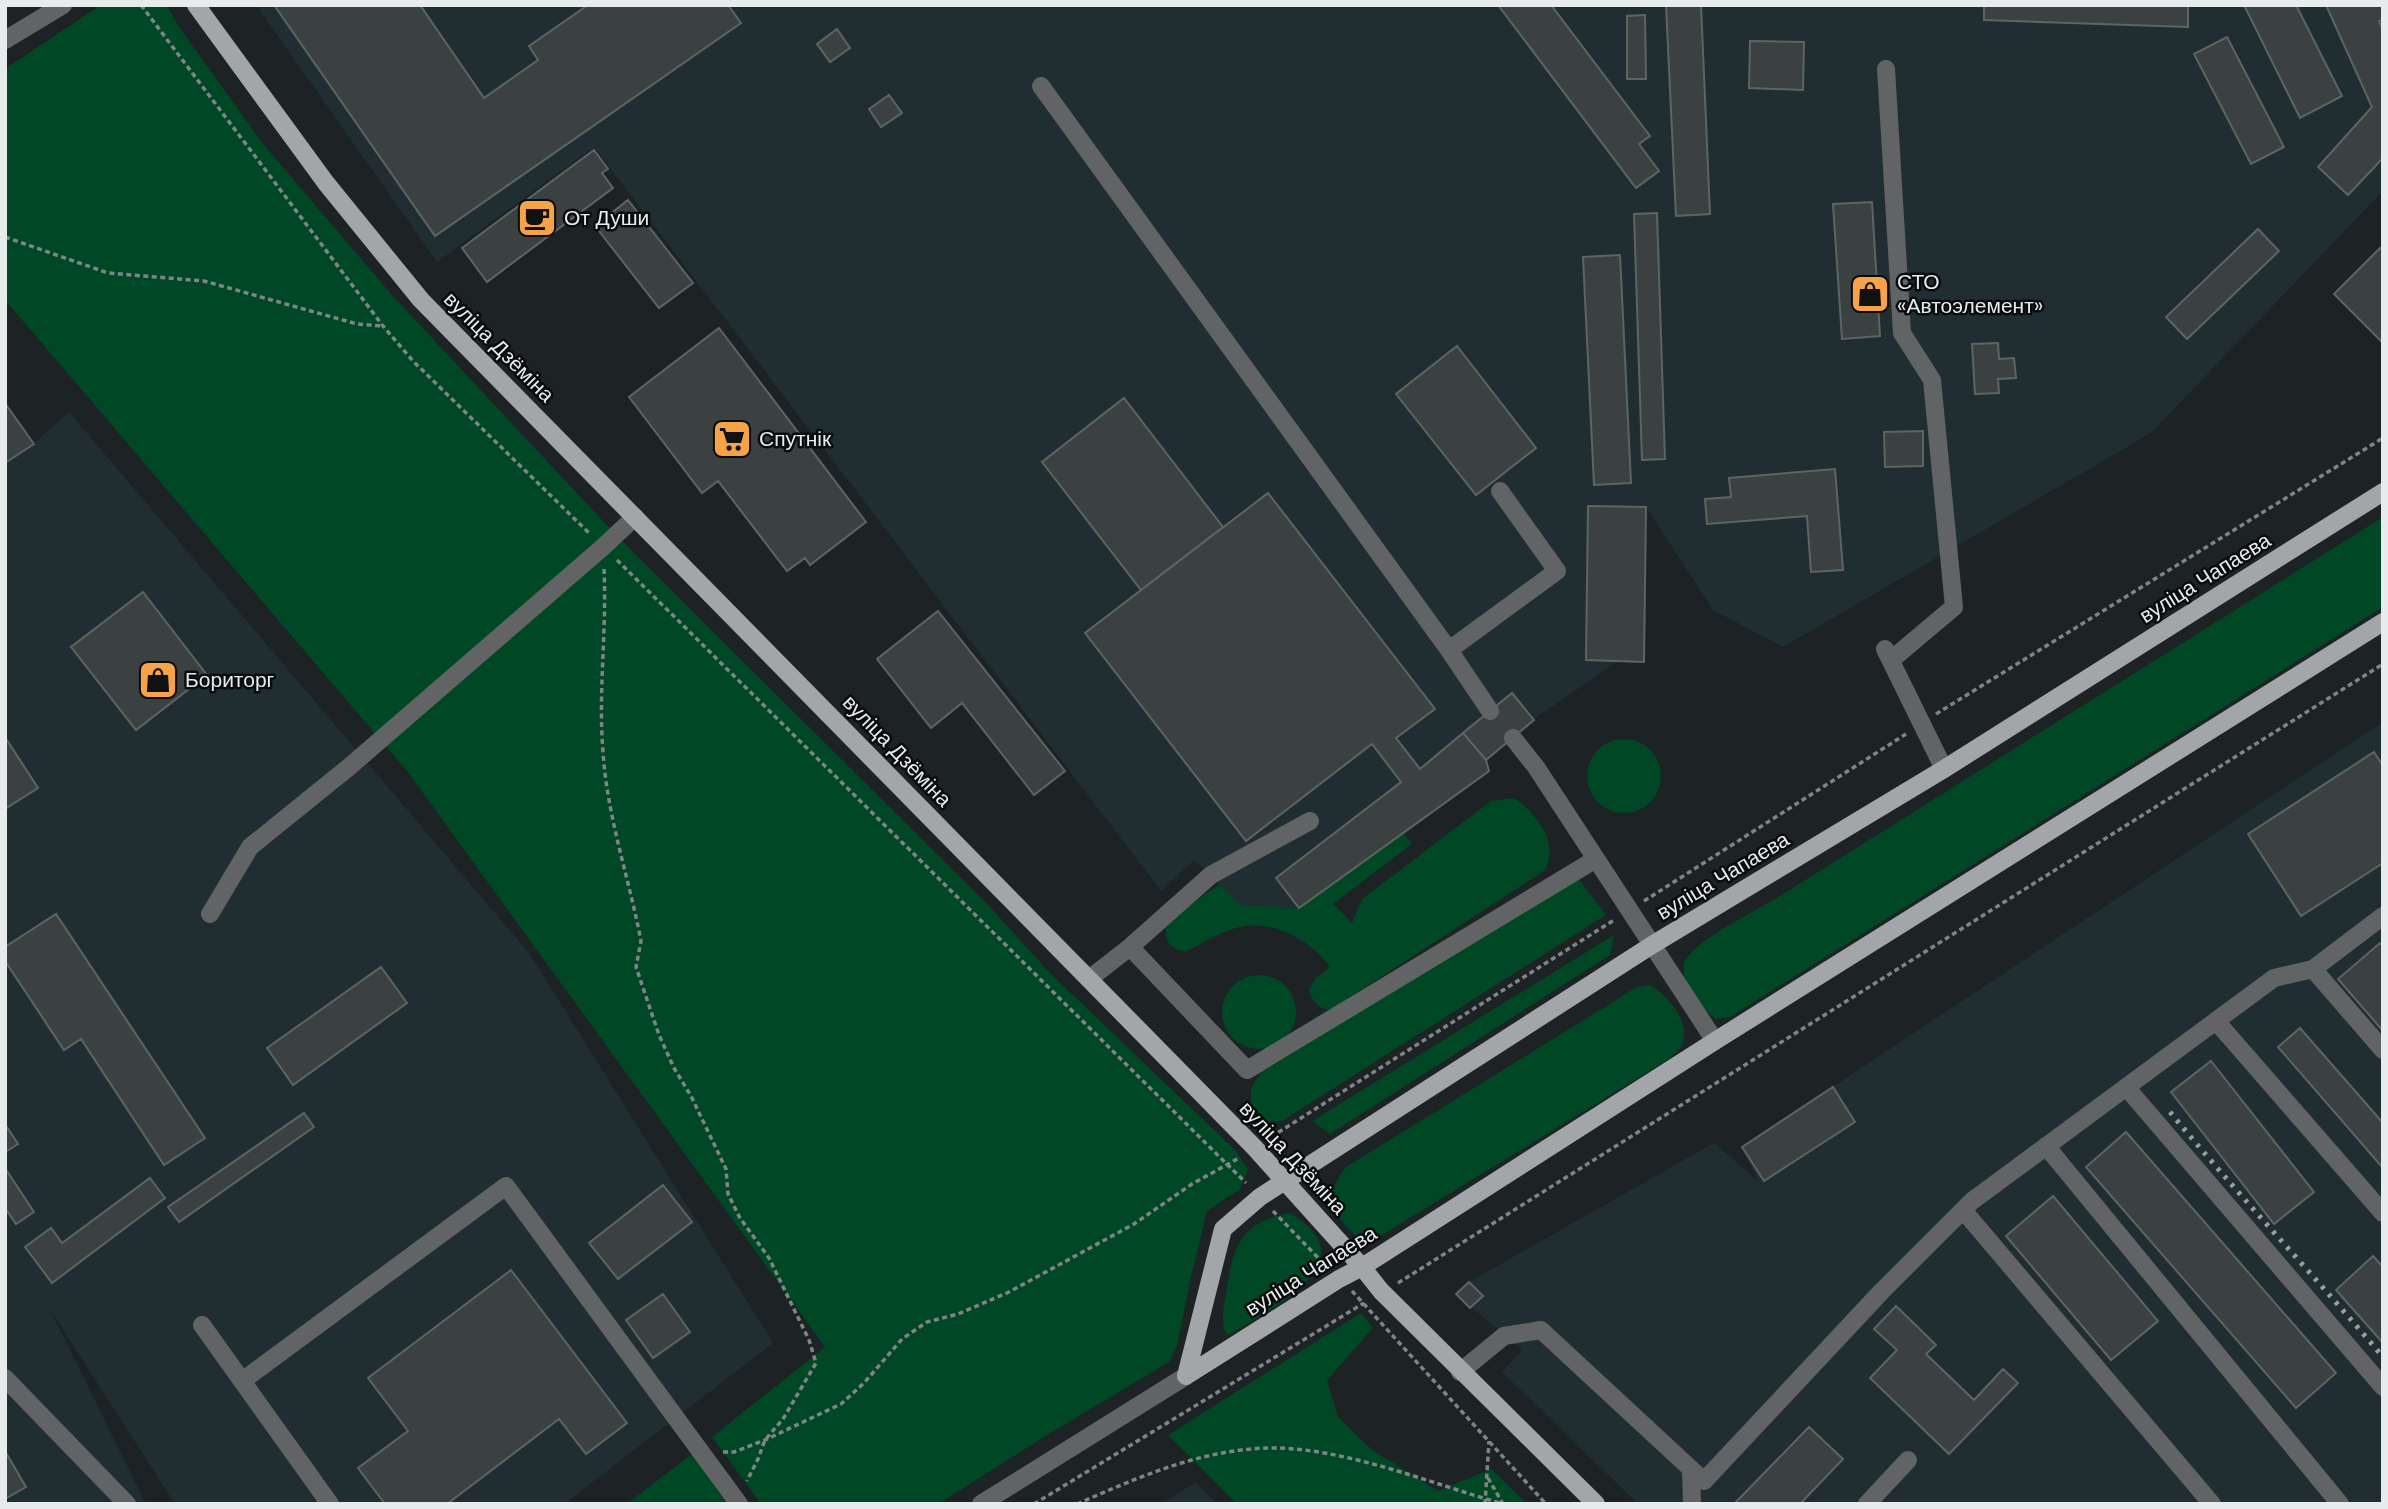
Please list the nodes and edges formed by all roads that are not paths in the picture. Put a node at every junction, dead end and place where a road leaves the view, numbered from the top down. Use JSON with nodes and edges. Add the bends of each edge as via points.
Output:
{"nodes":[{"id":1,"x":62,"y":5,"type":"edge"},
{"id":2,"x":196,"y":5,"type":"edge"},
{"id":3,"x":5,"y":40,"type":"edge"},
{"id":4,"x":1886,"y":69,"type":"dead end"},
{"id":5,"x":1041,"y":86,"type":"dead end"},
{"id":6,"x":1500,"y":491,"type":"dead end"},
{"id":7,"x":2383,"y":492,"type":"edge"},
{"id":8,"x":635,"y":517,"type":"junction"},
{"id":9,"x":2383,"y":622,"type":"edge"},
{"id":10,"x":1449,"y":650,"type":"junction"},
{"id":11,"x":1490,"y":711,"type":"tunnel mouth"},
{"id":12,"x":1513,"y":738,"type":"tunnel mouth"},
{"id":13,"x":1944,"y":769,"type":"junction"},
{"id":14,"x":1310,"y":821,"type":"dead end"},
{"id":15,"x":1596,"y":859,"type":"junction"},
{"id":16,"x":210,"y":914,"type":"dead end"},
{"id":17,"x":2383,"y":916,"type":"edge"},
{"id":18,"x":1652,"y":945,"type":"junction"},
{"id":19,"x":1129,"y":947,"type":"junction"},
{"id":20,"x":2313,"y":969,"type":"junction"},
{"id":21,"x":1089,"y":979,"type":"junction"},
{"id":22,"x":2216,"y":1021,"type":"junction"},
{"id":23,"x":1714,"y":1041,"type":"junction"},
{"id":24,"x":2383,"y":1050,"type":"edge"},
{"id":25,"x":2126,"y":1087,"type":"junction"},
{"id":26,"x":2046,"y":1146,"type":"junction"},
{"id":27,"x":1286,"y":1181,"type":"junction"},
{"id":28,"x":1963,"y":1210,"type":"junction"},
{"id":29,"x":2383,"y":1213,"type":"edge"},
{"id":30,"x":1362,"y":1267,"type":"junction"},
{"id":31,"x":202,"y":1325,"type":"dead end"},
{"id":32,"x":1460,"y":1372,"type":"junction"},
{"id":33,"x":1186,"y":1376,"type":"junction"},
{"id":34,"x":5,"y":1378,"type":"edge"},
{"id":35,"x":242,"y":1381,"type":"junction"},
{"id":36,"x":2383,"y":1387,"type":"edge"},
{"id":37,"x":1908,"y":1460,"type":"dead end"},
{"id":38,"x":1691,"y":1469,"type":"junction"},
{"id":39,"x":738,"y":1502,"type":"edge"},
{"id":40,"x":127,"y":1504,"type":"edge"},
{"id":41,"x":330,"y":1504,"type":"edge"},
{"id":42,"x":981,"y":1504,"type":"edge"},
{"id":43,"x":1596,"y":1504,"type":"edge"},
{"id":44,"x":1692,"y":1504,"type":"edge"},
{"id":45,"x":1867,"y":1504,"type":"edge"},
{"id":46,"x":2212,"y":1504,"type":"edge"},
{"id":47,"x":2340,"y":1504,"type":"edge"}],
"edges":[{"from":1,"to":3,"type":"street"},
{"from":2,"to":8,"type":"main road","name":"вуліца Дзёміна","via":[[326,183],[421,300]]},
{"from":4,"to":13,"type":"street","via":[[1902,333],[1932,380],[1954,607],[1888,655]]},
{"from":5,"to":10,"type":"street"},
{"from":6,"to":10,"type":"street","via":[[1557,570]]},
{"from":7,"to":13,"type":"main road","name":"вуліца Чапаева"},
{"from":8,"to":16,"type":"street","via":[[250,847]]},
{"from":8,"to":21,"type":"main road","name":"вуліца Дзёміна"},
{"from":9,"to":23,"type":"main road","name":"вуліца Чапаева"},
{"from":10,"to":11,"type":"street"},
{"from":12,"to":15,"type":"street"},
{"from":13,"to":18,"type":"main road","name":"вуліца Чапаева"},
{"from":14,"to":19,"type":"street","via":[[1212,875]]},
{"from":15,"to":18,"type":"street"},
{"from":15,"to":19,"type":"street","via":[[1247,1070]]},
{"from":17,"to":20,"type":"street"},
{"from":18,"to":23,"type":"street"},
{"from":18,"to":27,"type":"main road","name":"вуліца Чапаева"},
{"from":19,"to":21,"type":"street"},
{"from":20,"to":22,"type":"street","via":[[2274,978]]},
{"from":20,"to":24,"type":"street"},
{"from":21,"to":27,"type":"main road","name":"вуліца Дзёміна"},
{"from":22,"to":25,"type":"street"},
{"from":22,"to":29,"type":"street"},
{"from":23,"to":30,"type":"main road","name":"вуліца Чапаева"},
{"from":25,"to":26,"type":"street"},
{"from":25,"to":36,"type":"street"},
{"from":26,"to":28,"type":"street"},
{"from":26,"to":47,"type":"street"},
{"from":27,"to":30,"type":"main road","name":"вуліца Дзёміна"},
{"from":27,"to":33,"type":"main road","name":"вуліца Чапаева","via":[[1223,1229]]},
{"from":28,"to":38,"type":"street","via":[[1704,1481]]},
{"from":28,"to":46,"type":"street"},
{"from":30,"to":32,"type":"main road","name":"вуліца Дзёміна"},
{"from":30,"to":33,"type":"main road","name":"вуліца Чапаева"},
{"from":31,"to":35,"type":"street"},
{"from":32,"to":38,"type":"street","via":[[1504,1336],[1541,1330]]},
{"from":32,"to":43,"type":"main road","name":"вуліца Дзёміна"},
{"from":33,"to":42,"type":"street","name":"вуліца Чапаева"},
{"from":34,"to":40,"type":"street"},
{"from":35,"to":39,"type":"street","via":[[506,1186]]},
{"from":35,"to":41,"type":"street"},
{"from":37,"to":45,"type":"street"},
{"from":38,"to":44,"type":"street"}]}
